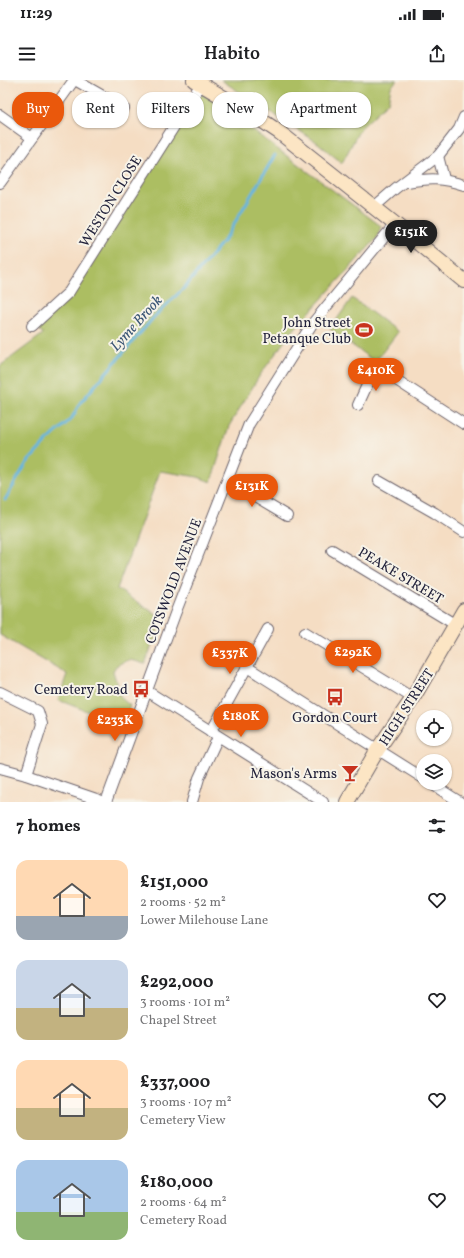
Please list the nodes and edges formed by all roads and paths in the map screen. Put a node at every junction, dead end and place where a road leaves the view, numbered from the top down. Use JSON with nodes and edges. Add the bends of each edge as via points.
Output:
{"nodes":[{"id":1,"x":74,"y":80,"type":"edge"},
{"id":2,"x":197,"y":82,"type":"edge"},
{"id":3,"x":95,"y":92,"type":"edge"},
{"id":4,"x":0,"y":115,"type":"edge"},
{"id":5,"x":464,"y":117,"type":"edge"},
{"id":6,"x":32,"y":138,"type":"junction"},
{"id":7,"x":438,"y":156,"type":"junction"},
{"id":8,"x":444,"y":179,"type":"junction"},
{"id":9,"x":404,"y":182,"type":"junction"},
{"id":10,"x":0,"y":183,"type":"edge"},
{"id":11,"x":464,"y":184,"type":"edge"},
{"id":12,"x":374,"y":207,"type":"junction"},
{"id":13,"x":395,"y":224,"type":"junction"},
{"id":14,"x":464,"y":281,"type":"edge"},
{"id":15,"x":32,"y":326,"type":"dead end"},
{"id":16,"x":358,"y":405,"type":"dead end"},
{"id":17,"x":464,"y":424,"type":"edge"},
{"id":18,"x":228,"y":481,"type":"junction"},
{"id":19,"x":379,"y":481,"type":"dead end"},
{"id":20,"x":287,"y":516,"type":"dead end"},
{"id":21,"x":464,"y":532,"type":"edge"},
{"id":22,"x":332,"y":550,"type":"dead end"},
{"id":23,"x":464,"y":610,"type":"edge"},
{"id":24,"x":456,"y":625,"type":"junction"},
{"id":25,"x":268,"y":629,"type":"dead end"},
{"id":26,"x":305,"y":632,"type":"dead end"},
{"id":27,"x":247,"y":667,"type":"junction"},
{"id":28,"x":147,"y":691,"type":"junction"},
{"id":29,"x":0,"y":692,"type":"edge"},
{"id":30,"x":413,"y":698,"type":"junction"},
{"id":31,"x":214,"y":734,"type":"junction"},
{"id":32,"x":378,"y":749,"type":"junction"},
{"id":33,"x":0,"y":768,"type":"edge"},
{"id":34,"x":416,"y":773,"type":"edge"},
{"id":35,"x":26,"y":775,"type":"junction"},
{"id":36,"x":441,"y":790,"type":"edge"},
{"id":37,"x":458,"y":801,"type":"edge"},
{"id":38,"x":106,"y":802,"type":"edge"},
{"id":39,"x":192,"y":802,"type":"edge"},
{"id":40,"x":324,"y":802,"type":"edge"},
{"id":41,"x":347,"y":802,"type":"edge"}],
"edges":[{"from":1,"to":3,"type":"street"},
{"from":1,"to":6,"type":"street"},
{"from":2,"to":12,"type":"main road","via":[[279,132]]},
{"from":2,"to":15,"type":"street","name":"WESTON CLOSE","via":[[69,292]]},
{"from":4,"to":6,"type":"street"},
{"from":5,"to":7,"type":"street"},
{"from":6,"to":10,"type":"street"},
{"from":7,"to":8,"type":"street"},
{"from":7,"to":9,"type":"street"},
{"from":8,"to":9,"type":"street"},
{"from":8,"to":11,"type":"street"},
{"from":9,"to":12,"type":"street"},
{"from":12,"to":13,"type":"main road"},
{"from":13,"to":14,"type":"main road"},
{"from":13,"to":18,"type":"street","name":"COTSWOLD AVENUE","via":[[312,324],[249,424]]},
{"from":16,"to":17,"type":"street","via":[[368,383],[381,370]]},
{"from":18,"to":20,"type":"street"},
{"from":18,"to":28,"type":"street","name":"COTSWOLD AVENUE"},
{"from":19,"to":21,"type":"street"},
{"from":22,"to":24,"type":"street","name":"PEAKE STREET"},
{"from":23,"to":24,"type":"main road","name":"HIGH STREET"},
{"from":24,"to":30,"type":"main road","name":"HIGH STREET"},
{"from":25,"to":27,"type":"street"},
{"from":26,"to":30,"type":"street"},
{"from":27,"to":31,"type":"street"},
{"from":27,"to":32,"type":"street"},
{"from":28,"to":31,"type":"street"},
{"from":28,"to":38,"type":"street","name":"COTSWOLD AVENUE"},
{"from":29,"to":35,"type":"street","via":[[38,711],[42,724]]},
{"from":30,"to":32,"type":"main road","name":"HIGH STREET"},
{"from":31,"to":39,"type":"street"},
{"from":31,"to":40,"type":"street"},
{"from":32,"to":34,"type":"street"},
{"from":32,"to":41,"type":"main road","name":"HIGH STREET"},
{"from":33,"to":35,"type":"street"},
{"from":35,"to":38,"type":"street"},
{"from":36,"to":37,"type":"street"}]}
